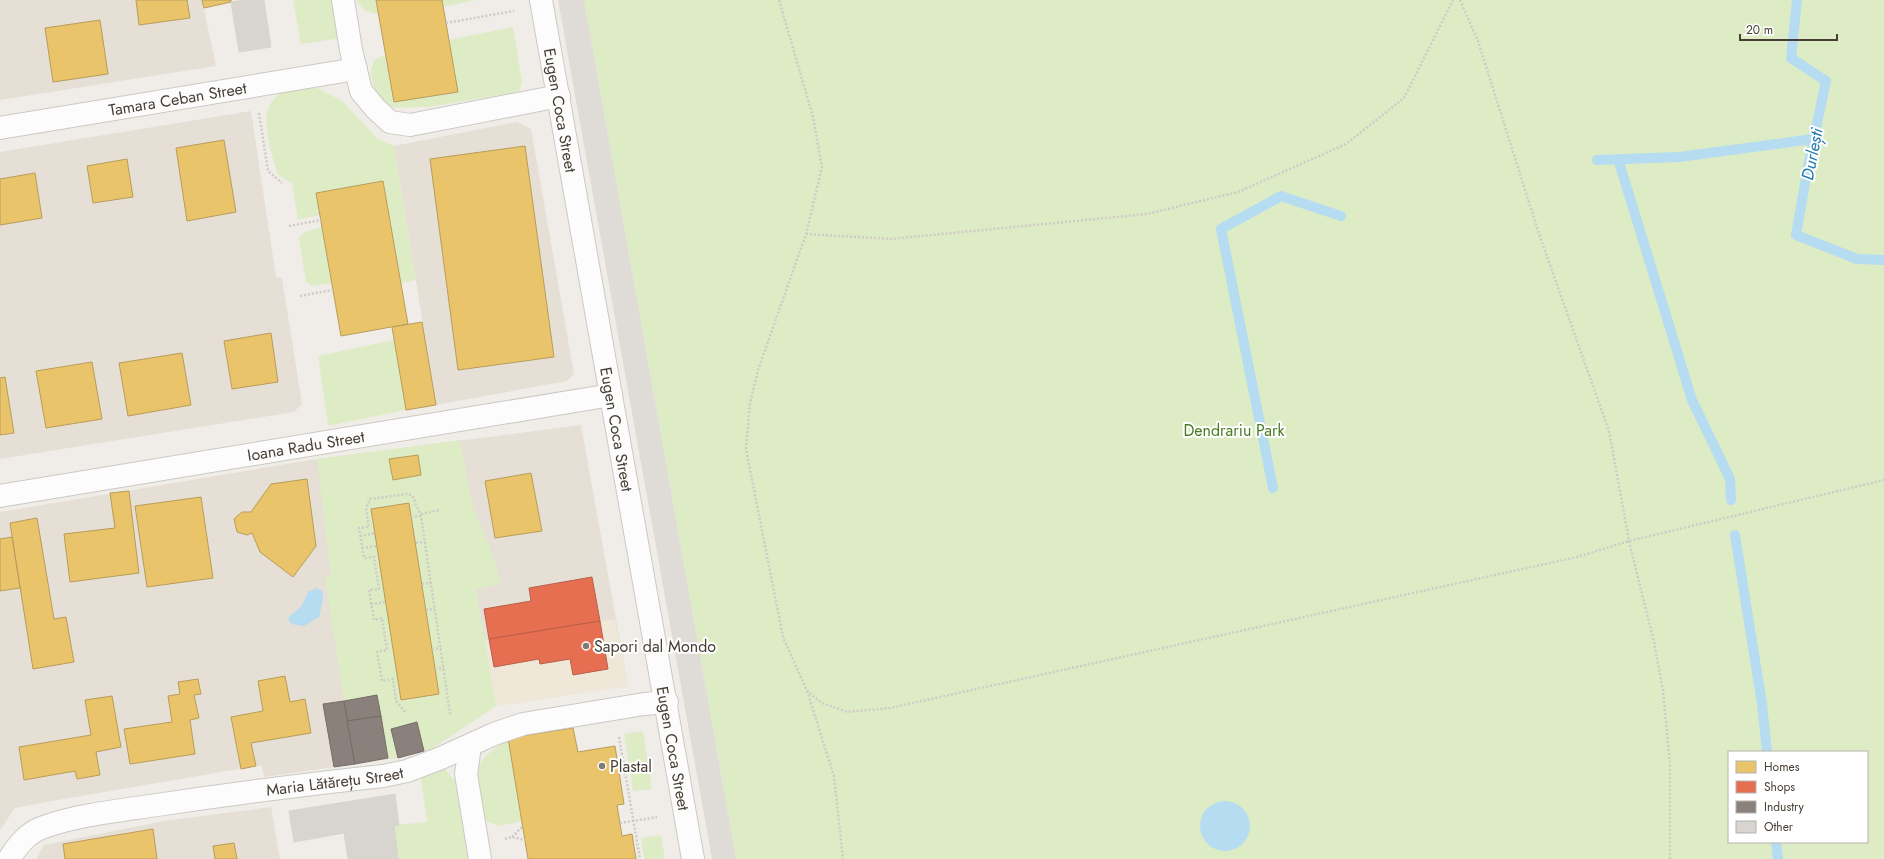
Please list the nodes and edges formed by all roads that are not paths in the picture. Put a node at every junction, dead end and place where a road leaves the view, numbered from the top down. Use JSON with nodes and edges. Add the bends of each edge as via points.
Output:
{"nodes":[{"id":1,"x":343,"y":0,"type":"edge"},
{"id":2,"x":541,"y":0,"type":"edge"},
{"id":3,"x":356,"y":69,"type":"junction"},
{"id":4,"x":559,"y":96,"type":"junction"},
{"id":5,"x":0,"y":128,"type":"edge"},
{"id":6,"x":611,"y":395,"type":"junction"},
{"id":7,"x":0,"y":496,"type":"edge"},
{"id":8,"x":666,"y":702,"type":"junction"},
{"id":9,"x":470,"y":746,"type":"junction"},
{"id":10,"x":10,"y":859,"type":"edge"},
{"id":11,"x":480,"y":859,"type":"edge"},
{"id":12,"x":693,"y":859,"type":"edge"}],
"edges":[{"from":1,"to":3,"type":"street"},
{"from":2,"to":4,"type":"street","name":"Eugen Coca Street"},
{"from":3,"to":4,"type":"street","via":[[361,91],[374,108],[390,122],[410,125]]},
{"from":3,"to":5,"type":"street","name":"Tamara Ceban Street"},
{"from":4,"to":6,"type":"street","name":"Eugen Coca Street"},
{"from":6,"to":7,"type":"street","name":"Ioana Radu Street"},
{"from":6,"to":8,"type":"street","name":"Eugen Coca Street"},
{"from":8,"to":9,"type":"street","name":"Maria Lătărețu Street","via":[[523,724]]},
{"from":8,"to":12,"type":"street","name":"Eugen Coca Street"},
{"from":9,"to":10,"type":"street","name":"Maria Lătărețu Street","via":[[407,771],[383,776],[223,795],[49,825],[26,836]]},
{"from":9,"to":11,"type":"street","via":[[466,774]]}]}
